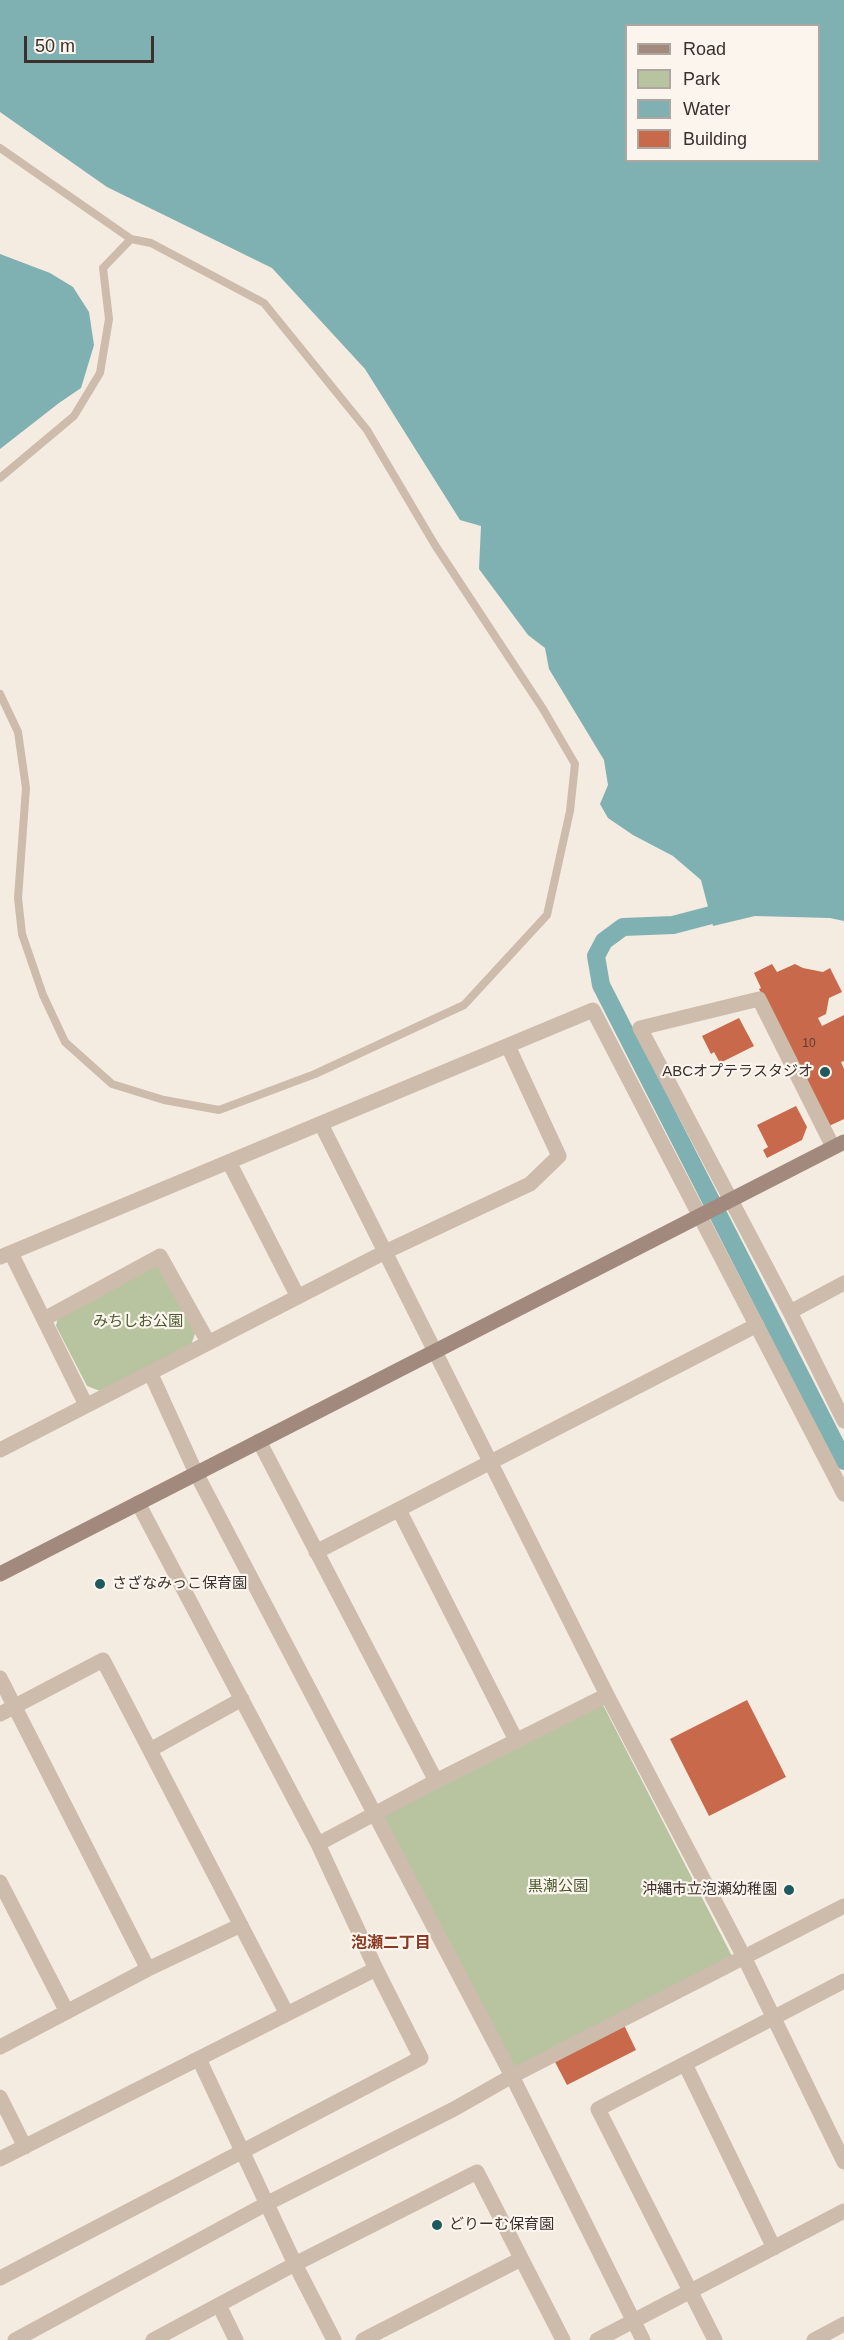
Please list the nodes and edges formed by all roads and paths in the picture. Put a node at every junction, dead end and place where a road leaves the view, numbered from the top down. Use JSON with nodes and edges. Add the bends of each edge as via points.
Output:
{"nodes":[{"id":1,"x":0,"y":148,"type":"edge"},
{"id":2,"x":131,"y":239,"type":"junction"},
{"id":3,"x":0,"y":478,"type":"edge"},
{"id":4,"x":0,"y":694,"type":"edge"},
{"id":5,"x":508,"y":1046,"type":"junction"},
{"id":6,"x":321,"y":1124,"type":"junction"},
{"id":7,"x":838,"y":1144,"type":"edge"},
{"id":8,"x":229,"y":1162,"type":"junction"},
{"id":9,"x":726,"y":1203,"type":"junction"},
{"id":10,"x":703,"y":1214,"type":"junction"},
{"id":11,"x":386,"y":1252,"type":"junction"},
{"id":12,"x":6,"y":1255,"type":"edge"},
{"id":13,"x":844,"y":1283,"type":"edge"},
{"id":14,"x":298,"y":1297,"type":"junction"},
{"id":15,"x":790,"y":1312,"type":"junction"},
{"id":16,"x":44,"y":1318,"type":"junction"},
{"id":17,"x":757,"y":1325,"type":"junction"},
{"id":18,"x":208,"y":1342,"type":"junction"},
{"id":19,"x":435,"y":1351,"type":"junction"},
{"id":20,"x":150,"y":1372,"type":"junction"},
{"id":21,"x":86,"y":1405,"type":"junction"},
{"id":22,"x":844,"y":1421,"type":"edge"},
{"id":23,"x":259,"y":1441,"type":"junction"},
{"id":24,"x":0,"y":1450,"type":"edge"},
{"id":25,"x":491,"y":1462,"type":"junction"},
{"id":26,"x":196,"y":1473,"type":"junction"},
{"id":27,"x":844,"y":1494,"type":"edge"},
{"id":28,"x":138,"y":1503,"type":"junction"},
{"id":29,"x":399,"y":1510,"type":"junction"},
{"id":30,"x":316,"y":1552,"type":"junction"},
{"id":31,"x":0,"y":1574,"type":"edge"},
{"id":32,"x":0,"y":1678,"type":"edge"},
{"id":33,"x":607,"y":1695,"type":"junction"},
{"id":34,"x":242,"y":1700,"type":"junction"},
{"id":35,"x":15,"y":1707,"type":"junction"},
{"id":36,"x":0,"y":1714,"type":"edge"},
{"id":37,"x":516,"y":1740,"type":"junction"},
{"id":38,"x":150,"y":1750,"type":"junction"},
{"id":39,"x":436,"y":1781,"type":"junction"},
{"id":40,"x":376,"y":1814,"type":"junction"},
{"id":41,"x":318,"y":1844,"type":"junction"},
{"id":42,"x":0,"y":1882,"type":"edge"},
{"id":43,"x":844,"y":1906,"type":"edge"},
{"id":44,"x":241,"y":1924,"type":"junction"},
{"id":45,"x":744,"y":1957,"type":"junction"},
{"id":46,"x":148,"y":1969,"type":"junction"},
{"id":47,"x":376,"y":1969,"type":"junction"},
{"id":48,"x":844,"y":1981,"type":"edge"},
{"id":49,"x":67,"y":2012,"type":"junction"},
{"id":50,"x":287,"y":2014,"type":"junction"},
{"id":51,"x":773,"y":2019,"type":"junction"},
{"id":52,"x":0,"y":2047,"type":"edge"},
{"id":53,"x":199,"y":2059,"type":"junction"},
{"id":54,"x":685,"y":2064,"type":"junction"},
{"id":55,"x":512,"y":2076,"type":"junction"},
{"id":56,"x":0,"y":2097,"type":"edge"},
{"id":57,"x":25,"y":2147,"type":"junction"},
{"id":58,"x":242,"y":2152,"type":"junction"},
{"id":59,"x":0,"y":2159,"type":"edge"},
{"id":60,"x":844,"y":2162,"type":"edge"},
{"id":61,"x":266,"y":2204,"type":"junction"},
{"id":62,"x":844,"y":2211,"type":"edge"},
{"id":63,"x":774,"y":2248,"type":"junction"},
{"id":64,"x":521,"y":2259,"type":"junction"},
{"id":65,"x":295,"y":2264,"type":"junction"},
{"id":66,"x":0,"y":2278,"type":"edge"},
{"id":67,"x":691,"y":2292,"type":"junction"},
{"id":68,"x":219,"y":2305,"type":"junction"},
{"id":69,"x":634,"y":2322,"type":"junction"},
{"id":70,"x":844,"y":2324,"type":"edge"},
{"id":71,"x":822,"y":2338,"type":"edge"},
{"id":72,"x":15,"y":2340,"type":"edge"},
{"id":73,"x":153,"y":2340,"type":"edge"},
{"id":74,"x":236,"y":2340,"type":"edge"},
{"id":75,"x":334,"y":2340,"type":"edge"},
{"id":76,"x":363,"y":2340,"type":"edge"},
{"id":77,"x":563,"y":2340,"type":"edge"},
{"id":78,"x":597,"y":2340,"type":"edge"},
{"id":79,"x":643,"y":2340,"type":"edge"},
{"id":80,"x":715,"y":2340,"type":"edge"}],
"edges":[{"from":1,"to":2,"type":"lane"},
{"from":2,"to":3,"type":"lane","via":[[103,268],[109,319],[100,373],[74,416]]},
{"from":2,"to":4,"type":"lane","via":[[151,243],[264,303],[367,430],[435,545],[543,709],[575,764],[570,811],[547,915],[464,1005],[315,1074],[219,1110],[164,1100],[112,1084],[65,1042],[43,995],[22,934],[18,898],[26,788],[18,732]]},
{"from":5,"to":6,"type":"street"},
{"from":5,"to":10,"type":"street","via":[[593,1010]]},
{"from":5,"to":11,"type":"street","via":[[559,1156],[530,1184]]},
{"from":6,"to":8,"type":"street"},
{"from":6,"to":11,"type":"street"},
{"from":7,"to":9,"type":"street"},
{"from":7,"to":9,"type":"street","via":[[759,999],[640,1028]]},
{"from":8,"to":12,"type":"street"},
{"from":8,"to":14,"type":"street"},
{"from":9,"to":10,"type":"street"},
{"from":9,"to":15,"type":"street"},
{"from":10,"to":17,"type":"street"},
{"from":10,"to":19,"type":"street"},
{"from":11,"to":14,"type":"street"},
{"from":11,"to":19,"type":"street"},
{"from":12,"to":16,"type":"street"},
{"from":13,"to":15,"type":"street"},
{"from":14,"to":18,"type":"street"},
{"from":15,"to":22,"type":"street"},
{"from":16,"to":18,"type":"street","via":[[160,1256]]},
{"from":16,"to":21,"type":"street"},
{"from":17,"to":25,"type":"street"},
{"from":17,"to":27,"type":"street"},
{"from":18,"to":20,"type":"street"},
{"from":19,"to":23,"type":"street"},
{"from":19,"to":25,"type":"street"},
{"from":20,"to":21,"type":"street"},
{"from":20,"to":26,"type":"street"},
{"from":21,"to":24,"type":"street"},
{"from":23,"to":26,"type":"street"},
{"from":23,"to":30,"type":"street"},
{"from":25,"to":29,"type":"street"},
{"from":25,"to":33,"type":"street"},
{"from":26,"to":28,"type":"street"},
{"from":26,"to":40,"type":"street"},
{"from":28,"to":31,"type":"street"},
{"from":28,"to":34,"type":"street"},
{"from":29,"to":30,"type":"street"},
{"from":29,"to":37,"type":"street"},
{"from":30,"to":39,"type":"street"},
{"from":32,"to":35,"type":"street"},
{"from":33,"to":37,"type":"street"},
{"from":33,"to":45,"type":"street"},
{"from":34,"to":38,"type":"street"},
{"from":34,"to":41,"type":"street"},
{"from":35,"to":36,"type":"street"},
{"from":35,"to":38,"type":"street","via":[[103,1660]]},
{"from":35,"to":46,"type":"street"},
{"from":37,"to":39,"type":"street"},
{"from":38,"to":44,"type":"street"},
{"from":39,"to":40,"type":"street"},
{"from":40,"to":41,"type":"street"},
{"from":40,"to":55,"type":"street"},
{"from":41,"to":47,"type":"street"},
{"from":42,"to":49,"type":"street"},
{"from":43,"to":45,"type":"street"},
{"from":44,"to":46,"type":"street"},
{"from":44,"to":50,"type":"street"},
{"from":45,"to":51,"type":"street"},
{"from":45,"to":55,"type":"street"},
{"from":46,"to":49,"type":"street"},
{"from":47,"to":50,"type":"street"},
{"from":47,"to":58,"type":"street","via":[[421,2058]]},
{"from":48,"to":51,"type":"street"},
{"from":49,"to":52,"type":"street"},
{"from":50,"to":53,"type":"street"},
{"from":51,"to":54,"type":"street"},
{"from":51,"to":60,"type":"street"},
{"from":53,"to":57,"type":"street"},
{"from":53,"to":58,"type":"street"},
{"from":54,"to":63,"type":"street"},
{"from":54,"to":67,"type":"street","via":[[598,2109]]},
{"from":55,"to":61,"type":"street"},
{"from":55,"to":69,"type":"street"},
{"from":56,"to":57,"type":"street"},
{"from":57,"to":59,"type":"street"},
{"from":58,"to":61,"type":"street"},
{"from":58,"to":66,"type":"street"},
{"from":61,"to":65,"type":"street"},
{"from":61,"to":72,"type":"street"},
{"from":62,"to":63,"type":"street"},
{"from":63,"to":67,"type":"street"},
{"from":64,"to":65,"type":"street","via":[[477,2172]]},
{"from":64,"to":76,"type":"street"},
{"from":64,"to":77,"type":"street"},
{"from":65,"to":68,"type":"street"},
{"from":65,"to":75,"type":"street"},
{"from":67,"to":69,"type":"street"},
{"from":67,"to":80,"type":"street"},
{"from":68,"to":73,"type":"street"},
{"from":68,"to":74,"type":"street"},
{"from":69,"to":78,"type":"street"},
{"from":69,"to":79,"type":"street"},
{"from":70,"to":71,"type":"street"}]}
